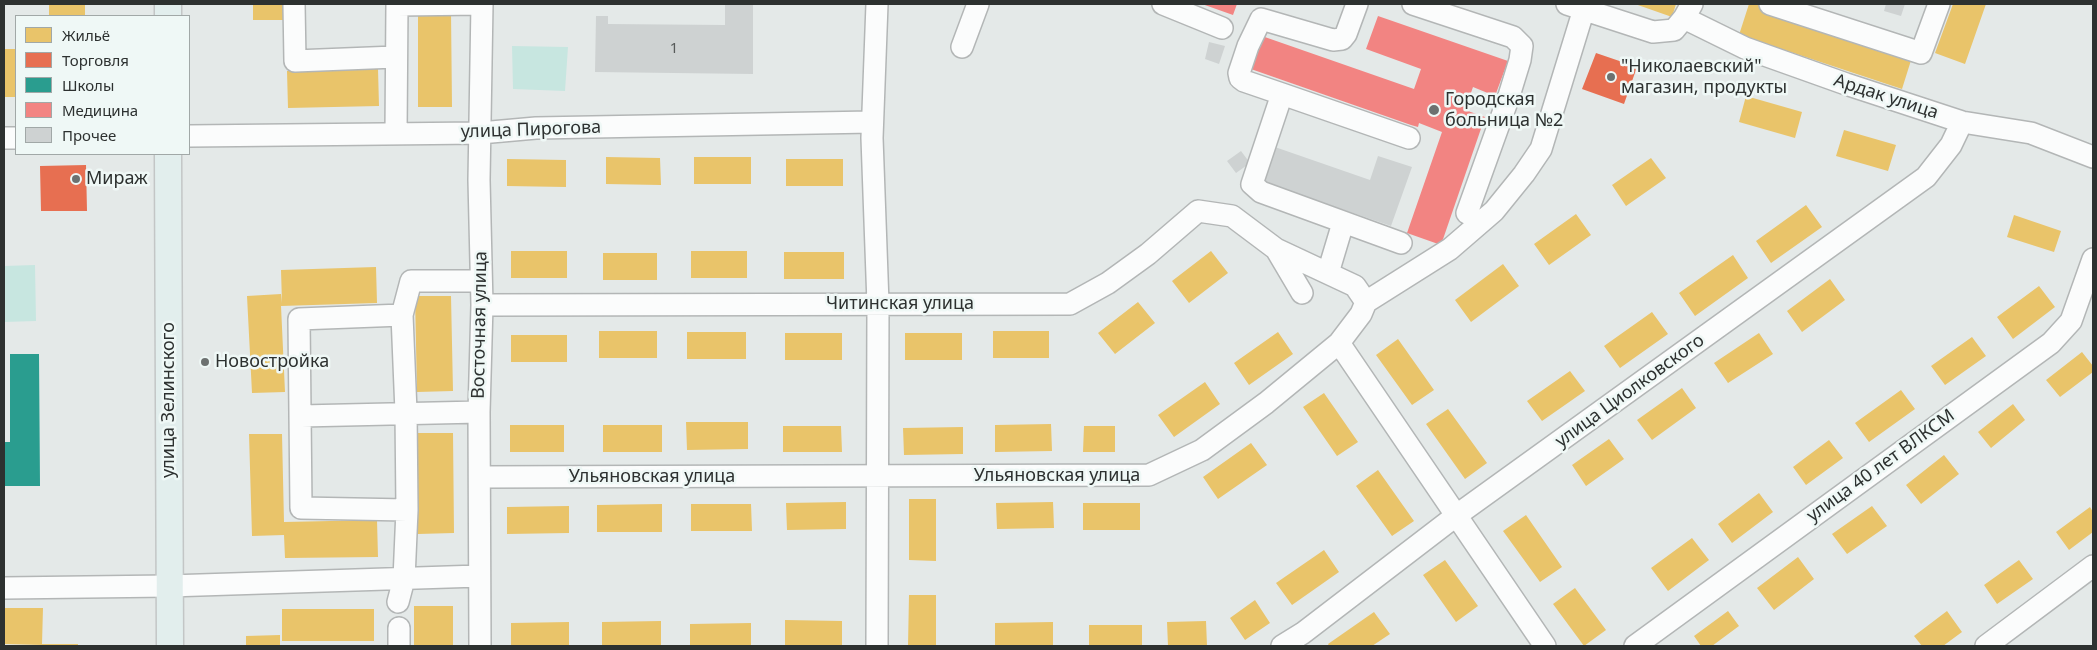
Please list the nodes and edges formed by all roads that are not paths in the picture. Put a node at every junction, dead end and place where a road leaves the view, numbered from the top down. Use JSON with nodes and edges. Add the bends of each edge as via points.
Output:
{"nodes":[{"id":1,"x":294,"y":4,"type":"edge"},
{"id":2,"x":397,"y":4,"type":"edge"},
{"id":3,"x":482,"y":4,"type":"edge"},
{"id":4,"x":877,"y":4,"type":"edge"},
{"id":5,"x":978,"y":4,"type":"edge"},
{"id":6,"x":1163,"y":4,"type":"edge"},
{"id":7,"x":1357,"y":4,"type":"edge"},
{"id":8,"x":1413,"y":4,"type":"edge"},
{"id":9,"x":1770,"y":4,"type":"edge"},
{"id":10,"x":1939,"y":4,"type":"edge"},
{"id":11,"x":1576,"y":7,"type":"edge"},
{"id":12,"x":1802,"y":8,"type":"edge"},
{"id":13,"x":1688,"y":11,"type":"edge"},
{"id":14,"x":1222,"y":28,"type":"dead end"},
{"id":15,"x":962,"y":47,"type":"dead end"},
{"id":16,"x":396,"y":57,"type":"junction"},
{"id":17,"x":1282,"y":94,"type":"junction"},
{"id":18,"x":872,"y":122,"type":"junction"},
{"id":19,"x":1962,"y":122,"type":"junction"},
{"id":20,"x":396,"y":133,"type":"junction"},
{"id":21,"x":480,"y":133,"type":"junction"},
{"id":22,"x":190,"y":136,"type":"edge"},
{"id":23,"x":1409,"y":138,"type":"dead end"},
{"id":24,"x":168,"y":155,"type":"edge"},
{"id":25,"x":2093,"y":157,"type":"edge"},
{"id":26,"x":1467,"y":213,"type":"dead end"},
{"id":27,"x":1343,"y":223,"type":"junction"},
{"id":28,"x":1401,"y":243,"type":"dead end"},
{"id":29,"x":1276,"y":249,"type":"junction"},
{"id":30,"x":2093,"y":259,"type":"edge"},
{"id":31,"x":1328,"y":273,"type":"junction"},
{"id":32,"x":481,"y":281,"type":"junction"},
{"id":33,"x":1302,"y":293,"type":"dead end"},
{"id":34,"x":1366,"y":302,"type":"junction"},
{"id":35,"x":482,"y":304,"type":"junction"},
{"id":36,"x":878,"y":304,"type":"junction"},
{"id":37,"x":402,"y":315,"type":"junction"},
{"id":38,"x":1339,"y":343,"type":"junction"},
{"id":39,"x":406,"y":412,"type":"junction"},
{"id":40,"x":479,"y":412,"type":"junction"},
{"id":41,"x":301,"y":416,"type":"junction"},
{"id":42,"x":480,"y":477,"type":"junction"},
{"id":43,"x":878,"y":477,"type":"junction"},
{"id":44,"x":407,"y":510,"type":"junction"},
{"id":45,"x":1457,"y":515,"type":"junction"},
{"id":46,"x":2093,"y":566,"type":"edge"},
{"id":47,"x":479,"y":576,"type":"junction"},
{"id":48,"x":404,"y":579,"type":"junction"},
{"id":49,"x":170,"y":586,"type":"junction"},
{"id":50,"x":4,"y":588,"type":"edge"},
{"id":51,"x":398,"y":602,"type":"dead end"},
{"id":52,"x":170,"y":646,"type":"edge"},
{"id":53,"x":480,"y":646,"type":"edge"},
{"id":54,"x":877,"y":646,"type":"edge"},
{"id":55,"x":1282,"y":646,"type":"edge"},
{"id":56,"x":1545,"y":646,"type":"edge"},
{"id":57,"x":1635,"y":646,"type":"edge"},
{"id":58,"x":1986,"y":646,"type":"edge"}],
"edges":[{"from":1,"to":16,"type":"street","via":[[295,61]]},
{"from":2,"to":3,"type":"street"},
{"from":2,"to":16,"type":"street"},
{"from":3,"to":21,"type":"street","name":"Восточная улица"},
{"from":4,"to":18,"type":"street"},
{"from":5,"to":15,"type":"street"},
{"from":6,"to":14,"type":"street"},
{"from":7,"to":17,"type":"street","via":[[1342,39],[1334,40],[1261,19],[1248,46],[1240,78]]},
{"from":8,"to":26,"type":"street","via":[[1513,37],[1522,46],[1508,100]]},
{"from":9,"to":12,"type":"street"},
{"from":10,"to":12,"type":"street","via":[[1921,53]]},
{"from":11,"to":13,"type":"street","via":[[1653,32],[1674,30]]},
{"from":11,"to":34,"type":"street","name":"Ульяновская улица","via":[[1541,149],[1524,174],[1494,211],[1450,249]]},
{"from":13,"to":19,"type":"street","name":"Ардак улица","via":[[1744,48]]},
{"from":16,"to":20,"type":"street"},
{"from":17,"to":23,"type":"street"},
{"from":17,"to":27,"type":"street","via":[[1252,184],[1261,192]]},
{"from":18,"to":21,"type":"street","name":"улица Пирогова","via":[[536,128]]},
{"from":18,"to":36,"type":"street"},
{"from":19,"to":25,"type":"street","name":"Ардак улица","via":[[2031,133]]},
{"from":19,"to":45,"type":"street","name":"улица Циолковского","via":[[1951,145],[1926,177]]},
{"from":20,"to":21,"type":"street","name":"улица Пирогова"},
{"from":20,"to":22,"type":"street","name":"улица Пирогова"},
{"from":21,"to":32,"type":"street","name":"Восточная улица"},
{"from":24,"to":49,"type":"main road","name":"улица Зелинского"},
{"from":27,"to":28,"type":"street"},
{"from":27,"to":31,"type":"street"},
{"from":29,"to":31,"type":"street"},
{"from":29,"to":33,"type":"street"},
{"from":29,"to":36,"type":"street","name":"Читинская улица","via":[[1232,216],[1198,211],[1148,254],[1108,283],[1070,304]]},
{"from":30,"to":57,"type":"street","name":"улица 40 лет ВЛКСМ","via":[[2071,321],[2050,343]]},
{"from":31,"to":34,"type":"street","via":[[1355,286]]},
{"from":32,"to":35,"type":"street","name":"Восточная улица"},
{"from":32,"to":37,"type":"street","via":[[411,281]]},
{"from":34,"to":38,"type":"street","name":"Ульяновская улица"},
{"from":35,"to":36,"type":"street","name":"Читинская улица"},
{"from":35,"to":40,"type":"street","name":"Восточная улица"},
{"from":36,"to":43,"type":"street"},
{"from":37,"to":39,"type":"street"},
{"from":37,"to":41,"type":"street","via":[[299,319]]},
{"from":38,"to":43,"type":"street","name":"Ульяновская улица","via":[[1266,404],[1202,450],[1149,475]]},
{"from":38,"to":45,"type":"street"},
{"from":39,"to":40,"type":"street"},
{"from":39,"to":41,"type":"street"},
{"from":39,"to":44,"type":"street"},
{"from":40,"to":42,"type":"street","name":"Восточная улица"},
{"from":41,"to":44,"type":"street","via":[[301,508]]},
{"from":42,"to":43,"type":"street","name":"Ульяновская улица"},
{"from":42,"to":47,"type":"street","name":"Восточная улица"},
{"from":43,"to":54,"type":"street"},
{"from":44,"to":48,"type":"street"},
{"from":45,"to":55,"type":"street","name":"улица Циолковского"},
{"from":45,"to":56,"type":"street"},
{"from":46,"to":58,"type":"street"},
{"from":47,"to":48,"type":"street"},
{"from":47,"to":53,"type":"street","name":"Восточная улица"},
{"from":48,"to":49,"type":"street"},
{"from":48,"to":51,"type":"street"},
{"from":49,"to":50,"type":"street"},
{"from":49,"to":52,"type":"main road","name":"улица Зелинского"}]}
